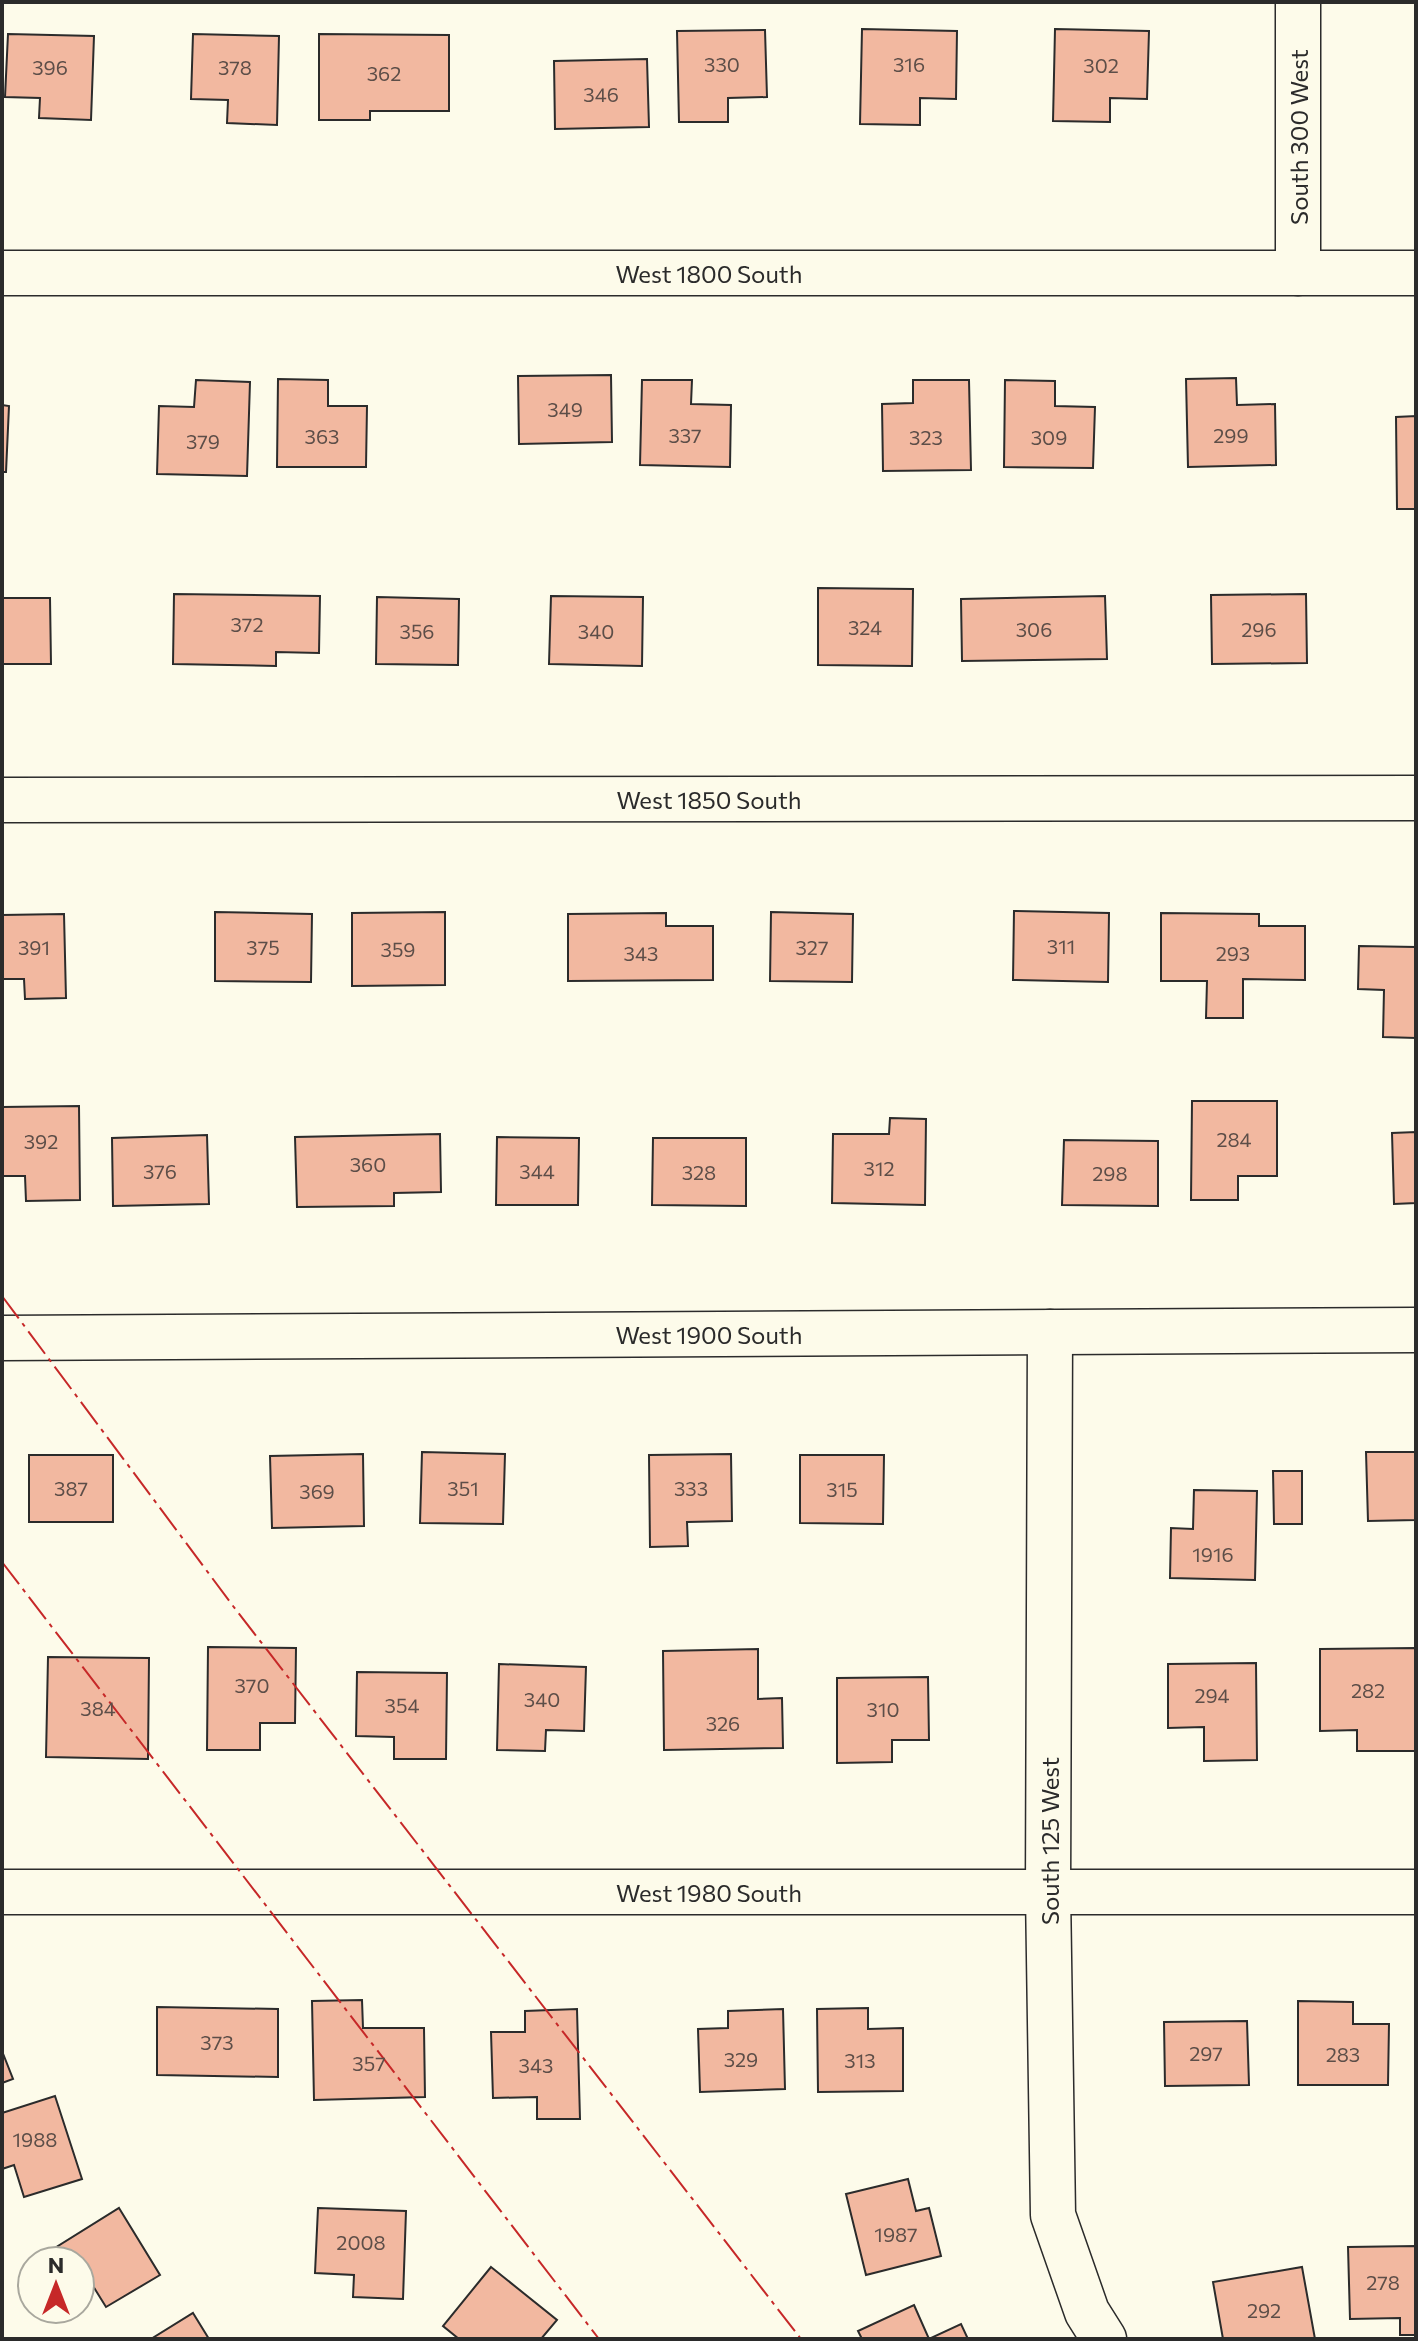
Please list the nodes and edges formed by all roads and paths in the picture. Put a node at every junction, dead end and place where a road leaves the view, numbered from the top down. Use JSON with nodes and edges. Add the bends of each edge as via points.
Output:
{"nodes":[{"id":1,"x":1298,"y":2,"type":"edge"},
{"id":2,"x":2,"y":273,"type":"edge"},
{"id":3,"x":1298,"y":273,"type":"junction"},
{"id":4,"x":1416,"y":273,"type":"edge"},
{"id":5,"x":1416,"y":798,"type":"edge"},
{"id":6,"x":2,"y":800,"type":"edge"},
{"id":7,"x":1416,"y":1330,"type":"edge"},
{"id":8,"x":1050,"y":1332,"type":"junction"},
{"id":9,"x":2,"y":1338,"type":"edge"},
{"id":10,"x":2,"y":1892,"type":"edge"},
{"id":11,"x":1048,"y":1892,"type":"junction"},
{"id":12,"x":1416,"y":1892,"type":"edge"},
{"id":13,"x":1104,"y":2339,"type":"edge"}],
"edges":[{"from":1,"to":3,"type":"street","name":"South 300 West"},
{"from":2,"to":3,"type":"street","name":"West 1800 South"},
{"from":3,"to":4,"type":"street","name":"West 1800 South"},
{"from":5,"to":6,"type":"street","name":"West 1850 South"},
{"from":7,"to":8,"type":"street","name":"West 1900 South"},
{"from":8,"to":9,"type":"street","name":"West 1900 South"},
{"from":8,"to":11,"type":"street","name":"South 125 West"},
{"from":10,"to":11,"type":"street","name":"West 1980 South"},
{"from":11,"to":12,"type":"street","name":"West 1980 South"},
{"from":11,"to":13,"type":"street","name":"South 125 West","via":[[1053,2215],[1087,2312]]}]}
